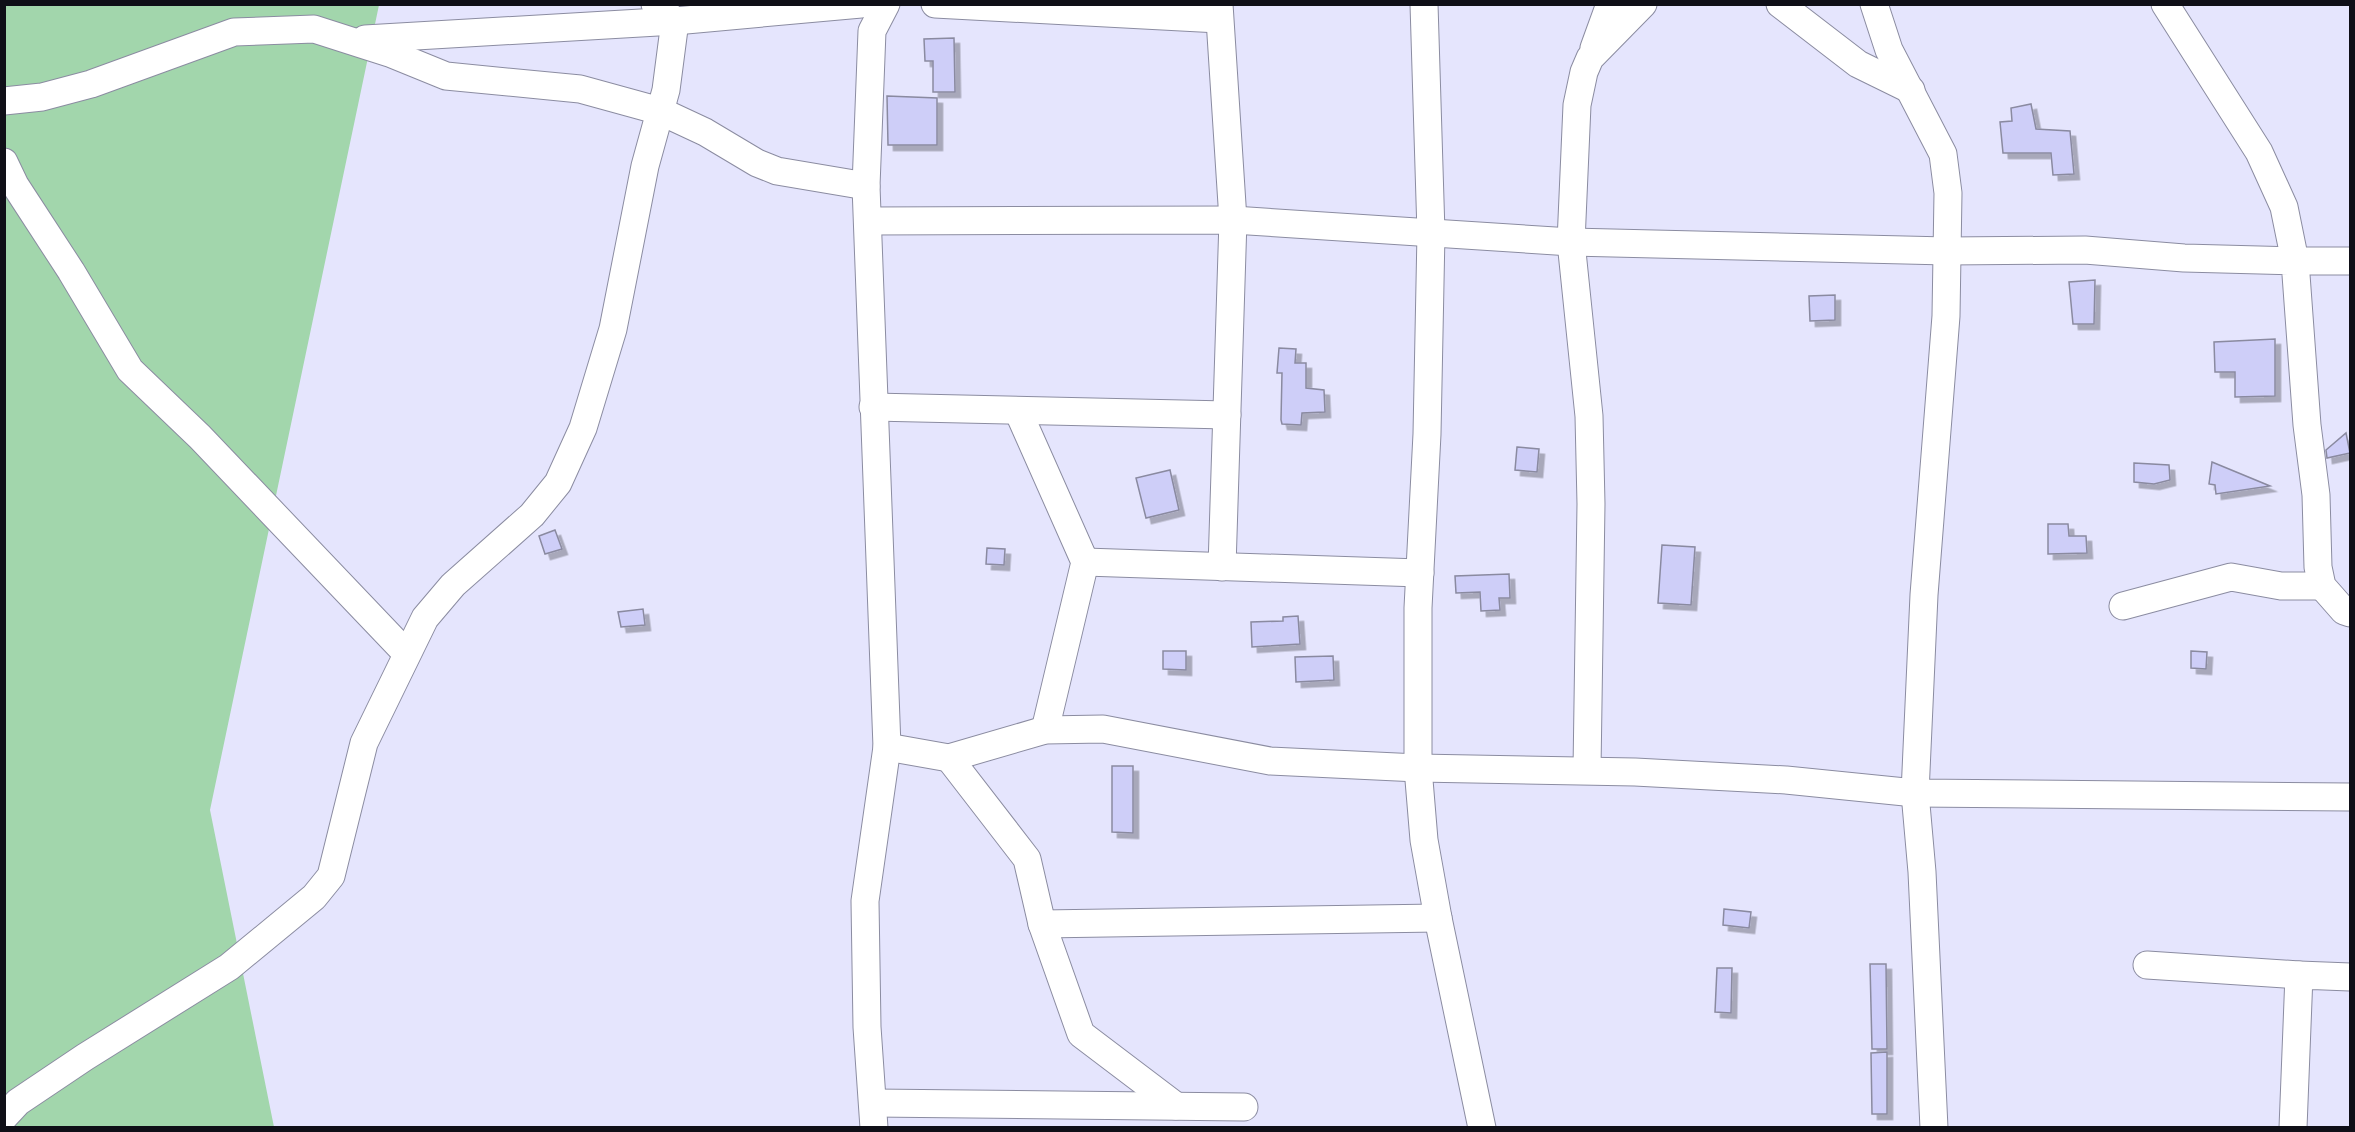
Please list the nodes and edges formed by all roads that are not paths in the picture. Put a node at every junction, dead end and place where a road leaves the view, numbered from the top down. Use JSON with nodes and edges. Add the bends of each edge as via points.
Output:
{"nodes":[{"id":1,"x":861,"y":4,"type":"edge"},
{"id":2,"x":886,"y":4,"type":"edge"},
{"id":3,"x":935,"y":4,"type":"edge"},
{"id":4,"x":1424,"y":4,"type":"edge"},
{"id":5,"x":1610,"y":4,"type":"edge"},
{"id":6,"x":1643,"y":4,"type":"edge"},
{"id":7,"x":1780,"y":4,"type":"edge"},
{"id":8,"x":1874,"y":4,"type":"edge"},
{"id":9,"x":2165,"y":4,"type":"edge"},
{"id":10,"x":1219,"y":12,"type":"edge"},
{"id":11,"x":665,"y":13,"type":"edge"},
{"id":12,"x":348,"y":40,"type":"junction"},
{"id":13,"x":1590,"y":58,"type":"junction"},
{"id":14,"x":1911,"y":90,"type":"junction"},
{"id":15,"x":4,"y":101,"type":"edge"},
{"id":16,"x":660,"y":111,"type":"junction"},
{"id":17,"x":4,"y":162,"type":"edge"},
{"id":18,"x":866,"y":186,"type":"junction"},
{"id":19,"x":868,"y":220,"type":"junction"},
{"id":20,"x":1233,"y":220,"type":"junction"},
{"id":21,"x":1431,"y":233,"type":"junction"},
{"id":22,"x":1571,"y":242,"type":"junction"},
{"id":23,"x":1947,"y":251,"type":"junction"},
{"id":24,"x":2295,"y":261,"type":"junction"},
{"id":25,"x":2350,"y":261,"type":"edge"},
{"id":26,"x":873,"y":407,"type":"junction"},
{"id":27,"x":1018,"y":411,"type":"junction"},
{"id":28,"x":1227,"y":415,"type":"junction"},
{"id":29,"x":1086,"y":562,"type":"junction"},
{"id":30,"x":1222,"y":567,"type":"junction"},
{"id":31,"x":1420,"y":573,"type":"junction"},
{"id":32,"x":2322,"y":586,"type":"junction"},
{"id":33,"x":2123,"y":606,"type":"dead end"},
{"id":34,"x":2350,"y":613,"type":"edge"},
{"id":35,"x":406,"y":653,"type":"junction"},
{"id":36,"x":1045,"y":730,"type":"junction"},
{"id":37,"x":888,"y":747,"type":"junction"},
{"id":38,"x":949,"y":758,"type":"junction"},
{"id":39,"x":1418,"y":768,"type":"junction"},
{"id":40,"x":1587,"y":770,"type":"junction"},
{"id":41,"x":1915,"y":793,"type":"junction"},
{"id":42,"x":2350,"y":797,"type":"edge"},
{"id":43,"x":1438,"y":918,"type":"junction"},
{"id":44,"x":1041,"y":924,"type":"junction"},
{"id":45,"x":2148,"y":965,"type":"dead end"},
{"id":46,"x":2299,"y":975,"type":"junction"},
{"id":47,"x":2350,"y":977,"type":"edge"},
{"id":48,"x":1176,"y":1106,"type":"junction"},
{"id":49,"x":1244,"y":1107,"type":"dead end"},
{"id":50,"x":873,"y":1115,"type":"edge"},
{"id":51,"x":4,"y":1117,"type":"edge"},
{"id":52,"x":1482,"y":1128,"type":"edge"},
{"id":53,"x":1934,"y":1128,"type":"edge"},
{"id":54,"x":2293,"y":1128,"type":"edge"}],
"edges":[{"from":1,"to":11,"type":"street"},
{"from":2,"to":18,"type":"street","via":[[872,31]]},
{"from":3,"to":10,"type":"street"},
{"from":4,"to":21,"type":"street"},
{"from":5,"to":13,"type":"street"},
{"from":6,"to":13,"type":"street"},
{"from":7,"to":14,"type":"street","via":[[1858,64]]},
{"from":8,"to":14,"type":"street","via":[[1889,50]]},
{"from":9,"to":24,"type":"street","via":[[2259,152],[2284,207]]},
{"from":10,"to":20,"type":"street"},
{"from":11,"to":12,"type":"street"},
{"from":11,"to":16,"type":"street","via":[[666,90]]},
{"from":12,"to":15,"type":"street","via":[[314,29],[234,32],[91,84]]},
{"from":12,"to":16,"type":"street","via":[[446,76],[580,90]]},
{"from":13,"to":22,"type":"street","via":[[1577,105]]},
{"from":14,"to":23,"type":"street","via":[[1942,154],[1948,193]]},
{"from":16,"to":18,"type":"street","via":[[767,167]]},
{"from":16,"to":35,"type":"street","via":[[645,166],[613,329],[583,428],[558,483],[532,515],[453,585],[425,618]]},
{"from":17,"to":35,"type":"street","via":[[130,370],[200,437]]},
{"from":18,"to":19,"type":"street"},
{"from":19,"to":20,"type":"street"},
{"from":19,"to":26,"type":"street"},
{"from":20,"to":21,"type":"street"},
{"from":20,"to":28,"type":"street"},
{"from":21,"to":22,"type":"street"},
{"from":21,"to":31,"type":"street"},
{"from":22,"to":23,"type":"street"},
{"from":22,"to":40,"type":"street","via":[[1589,417]]},
{"from":23,"to":24,"type":"street","via":[[2085,250]]},
{"from":23,"to":41,"type":"street"},
{"from":24,"to":25,"type":"street"},
{"from":24,"to":32,"type":"street"},
{"from":26,"to":27,"type":"street"},
{"from":26,"to":37,"type":"street"},
{"from":27,"to":28,"type":"street"},
{"from":27,"to":29,"type":"street"},
{"from":28,"to":30,"type":"street"},
{"from":29,"to":30,"type":"street"},
{"from":29,"to":36,"type":"street"},
{"from":30,"to":31,"type":"street"},
{"from":31,"to":39,"type":"street"},
{"from":32,"to":33,"type":"street","via":[[2280,586],[2231,577]]},
{"from":32,"to":34,"type":"street"},
{"from":35,"to":51,"type":"street","via":[[364,742],[331,876],[314,897],[229,967],[18,1102]]},
{"from":36,"to":38,"type":"street"},
{"from":36,"to":39,"type":"street","via":[[1103,729],[1270,761]]},
{"from":37,"to":38,"type":"street"},
{"from":37,"to":50,"type":"street","via":[[866,902],[867,1028]]},
{"from":38,"to":44,"type":"street","via":[[1027,859]]},
{"from":39,"to":40,"type":"street"},
{"from":39,"to":43,"type":"street","via":[[1424,840]]},
{"from":40,"to":41,"type":"street","via":[[1786,780]]},
{"from":41,"to":42,"type":"street"},
{"from":41,"to":53,"type":"street"},
{"from":43,"to":44,"type":"street"},
{"from":43,"to":52,"type":"street"},
{"from":44,"to":48,"type":"street","via":[[1082,1034]]},
{"from":45,"to":46,"type":"street"},
{"from":46,"to":47,"type":"street"},
{"from":46,"to":54,"type":"street"},
{"from":48,"to":49,"type":"street"},
{"from":48,"to":50,"type":"street"}]}
